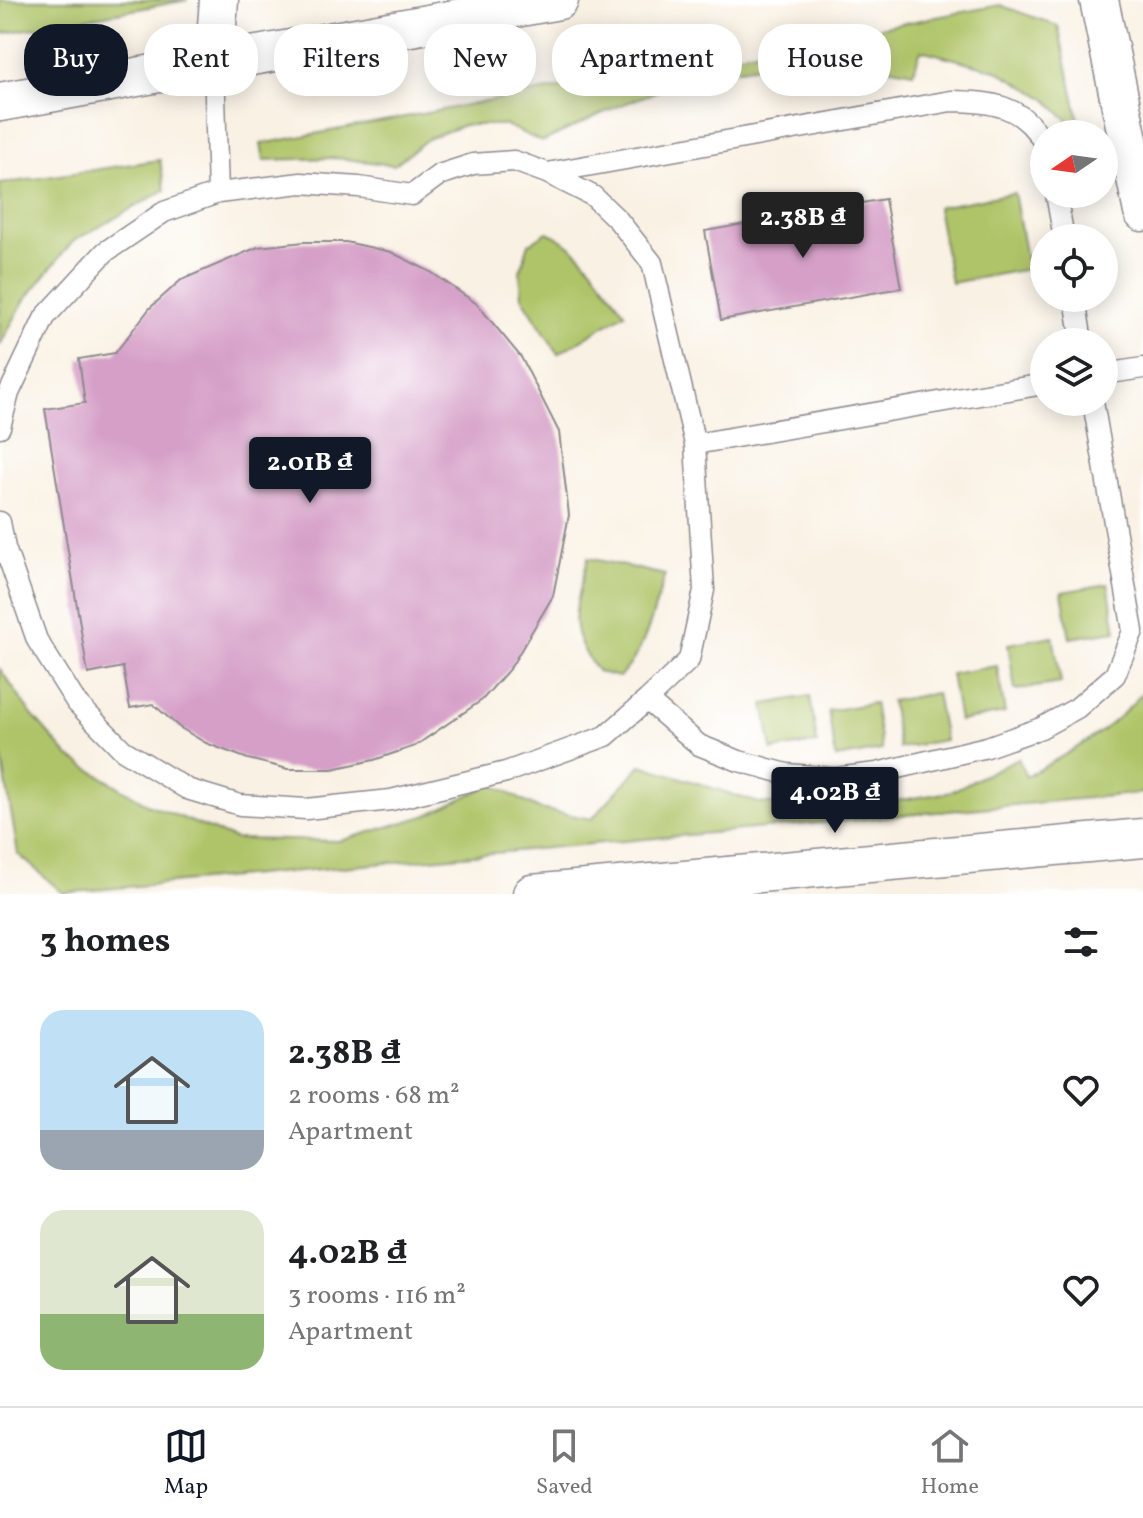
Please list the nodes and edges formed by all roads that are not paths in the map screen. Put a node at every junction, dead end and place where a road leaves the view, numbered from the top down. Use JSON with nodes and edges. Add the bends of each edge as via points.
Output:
{"nodes":[{"id":1,"x":219,"y":0,"type":"edge"},
{"id":2,"x":559,"y":0,"type":"edge"},
{"id":3,"x":1099,"y":0,"type":"edge"},
{"id":4,"x":217,"y":24,"type":"edge"},
{"id":5,"x":258,"y":56,"type":"edge"},
{"id":6,"x":144,"y":76,"type":"edge"},
{"id":7,"x":215,"y":96,"type":"edge"},
{"id":8,"x":0,"y":102,"type":"edge"},
{"id":9,"x":1030,"y":122,"type":"edge"},
{"id":10,"x":547,"y":173,"type":"junction"},
{"id":11,"x":218,"y":193,"type":"junction"},
{"id":12,"x":1143,"y":212,"type":"edge"},
{"id":13,"x":1143,"y":368,"type":"edge"},
{"id":14,"x":1118,"y":372,"type":"edge"},
{"id":15,"x":1030,"y":386,"type":"edge"},
{"id":16,"x":1095,"y":416,"type":"edge"},
{"id":17,"x":0,"y":427,"type":"edge"},
{"id":18,"x":695,"y":444,"type":"junction"},
{"id":19,"x":0,"y":522,"type":"edge"},
{"id":20,"x":2,"y":549,"type":"edge"},
{"id":21,"x":647,"y":700,"type":"junction"},
{"id":22,"x":1143,"y":838,"type":"edge"},
{"id":23,"x":742,"y":884,"type":"edge"},
{"id":24,"x":532,"y":894,"type":"edge"}],
"edges":[{"from":1,"to":4,"type":"street"},
{"from":2,"to":5,"type":"street"},
{"from":3,"to":12,"type":"street"},
{"from":6,"to":8,"type":"street"},
{"from":7,"to":11,"type":"lane"},
{"from":9,"to":10,"type":"lane","via":[[991,102],[951,101]]},
{"from":10,"to":11,"type":"lane","via":[[514,161],[473,164],[439,175],[412,195],[301,183]]},
{"from":10,"to":18,"type":"lane","via":[[593,196],[652,263]]},
{"from":11,"to":17,"type":"lane","via":[[164,212],[105,252],[45,317],[9,393]]},
{"from":13,"to":14,"type":"lane"},
{"from":15,"to":18,"type":"lane"},
{"from":16,"to":21,"type":"lane","via":[[1133,631],[1115,675],[1077,708],[1041,728],[987,747],[835,778],[787,774],[699,745]]},
{"from":18,"to":21,"type":"lane","via":[[704,590],[689,660]]},
{"from":19,"to":20,"type":"lane"},
{"from":20,"to":21,"type":"lane","via":[[37,640],[76,702],[123,750],[187,789],[240,805],[306,809],[391,800],[506,772],[606,736]]},
{"from":22,"to":23,"type":"street"},
{"from":23,"to":24,"type":"street"}]}
